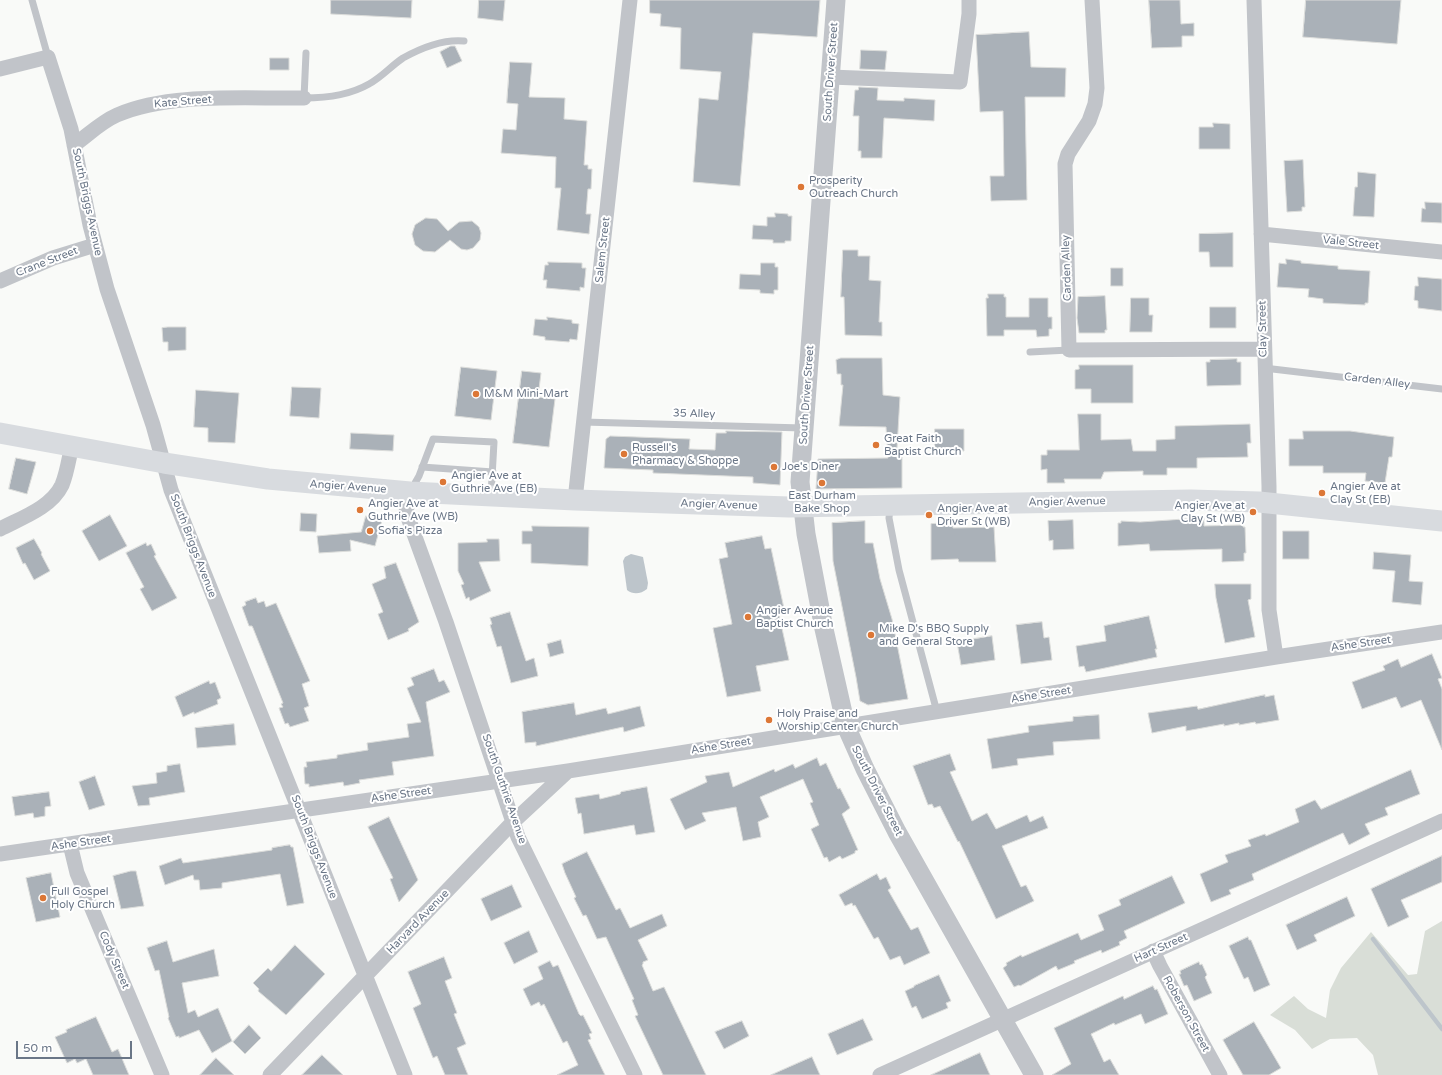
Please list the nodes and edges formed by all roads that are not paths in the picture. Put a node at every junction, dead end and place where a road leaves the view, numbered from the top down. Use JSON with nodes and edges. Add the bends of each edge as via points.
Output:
{"nodes":[{"id":1,"x":32,"y":0,"type":"edge"},
{"id":2,"x":630,"y":0,"type":"edge"},
{"id":3,"x":836,"y":0,"type":"edge"},
{"id":4,"x":969,"y":0,"type":"edge"},
{"id":5,"x":1092,"y":0,"type":"edge"},
{"id":6,"x":1254,"y":0,"type":"edge"},
{"id":7,"x":464,"y":41,"type":"dead end"},
{"id":8,"x":306,"y":52,"type":"dead end"},
{"id":9,"x":48,"y":57,"type":"junction"},
{"id":10,"x":0,"y":69,"type":"edge"},
{"id":11,"x":830,"y":77,"type":"junction"},
{"id":12,"x":304,"y":98,"type":"junction"},
{"id":13,"x":74,"y":145,"type":"junction"},
{"id":14,"x":1261,"y":234,"type":"junction"},
{"id":15,"x":95,"y":245,"type":"junction"},
{"id":16,"x":1442,"y":252,"type":"edge"},
{"id":17,"x":0,"y":281,"type":"edge"},
{"id":18,"x":1263,"y":349,"type":"junction"},
{"id":19,"x":1069,"y":350,"type":"junction"},
{"id":20,"x":1030,"y":352,"type":"dead end"},
{"id":21,"x":1264,"y":368,"type":"junction"},
{"id":22,"x":1442,"y":388,"type":"edge"},
{"id":23,"x":583,"y":422,"type":"junction"},
{"id":24,"x":805,"y":428,"type":"junction"},
{"id":25,"x":0,"y":432,"type":"edge"},
{"id":26,"x":72,"y":446,"type":"junction"},
{"id":27,"x":164,"y":463,"type":"junction"},
{"id":28,"x":422,"y":467,"type":"junction"},
{"id":29,"x":493,"y":472,"type":"junction"},
{"id":30,"x":410,"y":492,"type":"junction"},
{"id":31,"x":491,"y":495,"type":"junction"},
{"id":32,"x":575,"y":500,"type":"junction"},
{"id":33,"x":1269,"y":503,"type":"junction"},
{"id":34,"x":890,"y":504,"type":"junction"},
{"id":35,"x":802,"y":507,"type":"junction"},
{"id":36,"x":1442,"y":521,"type":"edge"},
{"id":37,"x":0,"y":529,"type":"edge"},
{"id":38,"x":1442,"y":632,"type":"edge"},
{"id":39,"x":1276,"y":657,"type":"junction"},
{"id":40,"x":937,"y":712,"type":"junction"},
{"id":41,"x":846,"y":726,"type":"junction"},
{"id":42,"x":568,"y":771,"type":"junction"},
{"id":43,"x":501,"y":780,"type":"junction"},
{"id":44,"x":299,"y":809,"type":"junction"},
{"id":45,"x":1442,"y":821,"type":"edge"},
{"id":46,"x":513,"y":822,"type":"junction"},
{"id":47,"x":70,"y":844,"type":"junction"},
{"id":48,"x":0,"y":854,"type":"edge"},
{"id":49,"x":1153,"y":951,"type":"junction"},
{"id":50,"x":365,"y":976,"type":"junction"},
{"id":51,"x":1004,"y":1019,"type":"junction"},
{"id":52,"x":162,"y":1075,"type":"edge"},
{"id":53,"x":270,"y":1075,"type":"edge"},
{"id":54,"x":405,"y":1075,"type":"edge"},
{"id":55,"x":635,"y":1075,"type":"edge"},
{"id":56,"x":880,"y":1075,"type":"edge"},
{"id":57,"x":1034,"y":1075,"type":"edge"},
{"id":58,"x":1220,"y":1075,"type":"edge"}],
"edges":[{"from":1,"to":9,"type":"lane","name":"South Briggs Avenue"},
{"from":2,"to":23,"type":"street","name":"Salem Street"},
{"from":3,"to":11,"type":"street","name":"South Driver Street"},
{"from":4,"to":11,"type":"street","via":[[960,82]]},
{"from":5,"to":19,"type":"street","name":"Carden Alley","via":[[1097,88],[1095,104],[1089,121],[1068,154],[1065,164]]},
{"from":6,"to":14,"type":"street","name":"Clay Street"},
{"from":7,"to":12,"type":"lane","via":[[452,40],[425,47],[403,59],[368,85],[336,95]]},
{"from":8,"to":12,"type":"lane"},
{"from":9,"to":10,"type":"street"},
{"from":9,"to":13,"type":"street","name":"South Briggs Avenue"},
{"from":11,"to":24,"type":"street","name":"South Driver Street"},
{"from":12,"to":13,"type":"street","name":"Kate Street","via":[[191,99],[150,104],[116,115]]},
{"from":13,"to":15,"type":"street","name":"South Briggs Avenue"},
{"from":14,"to":16,"type":"street","name":"Vale Street"},
{"from":14,"to":18,"type":"street","name":"Clay Street"},
{"from":15,"to":17,"type":"street","name":"Crane Street","via":[[53,258]]},
{"from":15,"to":27,"type":"street","name":"South Briggs Avenue"},
{"from":18,"to":19,"type":"street"},
{"from":18,"to":21,"type":"street","name":"Clay Street"},
{"from":19,"to":20,"type":"lane"},
{"from":21,"to":22,"type":"lane","name":"Carden Alley"},
{"from":21,"to":33,"type":"street","name":"Clay Street"},
{"from":23,"to":24,"type":"lane","name":"35 Alley"},
{"from":23,"to":32,"type":"street","name":"Salem Street"},
{"from":24,"to":35,"type":"street","name":"South Driver Street","via":[[800,482]]},
{"from":25,"to":26,"type":"main road","name":"Angier Avenue"},
{"from":26,"to":27,"type":"main road","name":"Angier Avenue"},
{"from":26,"to":37,"type":"street","via":[[62,484],[57,493],[36,511]]},
{"from":27,"to":30,"type":"main road","name":"Angier Avenue","via":[[308,484]]},
{"from":27,"to":44,"type":"street","name":"South Briggs Avenue","via":[[171,490]]},
{"from":28,"to":29,"type":"lane"},
{"from":28,"to":29,"type":"lane","via":[[433,439],[494,442]]},
{"from":28,"to":30,"type":"lane"},
{"from":29,"to":31,"type":"lane"},
{"from":30,"to":31,"type":"main road","name":"Angier Avenue"},
{"from":30,"to":43,"type":"street","name":"South Guthrie Avenue","via":[[406,512]]},
{"from":31,"to":32,"type":"main road","name":"Angier Avenue"},
{"from":32,"to":35,"type":"main road","name":"Angier Avenue"},
{"from":33,"to":34,"type":"main road","name":"Angier Avenue","via":[[1191,500]]},
{"from":33,"to":36,"type":"main road","name":"Angier Avenue"},
{"from":33,"to":39,"type":"street","name":"Clay Street","via":[[1268,610]]},
{"from":34,"to":35,"type":"main road","name":"Angier Avenue"},
{"from":34,"to":40,"type":"lane","via":[[889,518],[899,570]]},
{"from":35,"to":41,"type":"street","name":"South Driver Street","via":[[824,629]]},
{"from":38,"to":39,"type":"street","name":"Ashe Street"},
{"from":39,"to":40,"type":"street","name":"Ashe Street"},
{"from":40,"to":41,"type":"street","name":"Ashe Street"},
{"from":41,"to":42,"type":"street","name":"Ashe Street"},
{"from":41,"to":51,"type":"street","name":"South Driver Street","via":[[897,832]]},
{"from":42,"to":43,"type":"street","name":"Ashe Street"},
{"from":42,"to":46,"type":"street","name":"Harvard Avenue"},
{"from":43,"to":44,"type":"street","name":"Ashe Street"},
{"from":43,"to":46,"type":"street","name":"South Guthrie Avenue"},
{"from":44,"to":47,"type":"street","name":"Ashe Street"},
{"from":44,"to":50,"type":"street","name":"South Briggs Avenue"},
{"from":45,"to":49,"type":"street","name":"Hart Street"},
{"from":46,"to":50,"type":"street","name":"Harvard Avenue"},
{"from":46,"to":55,"type":"street","name":"South Guthrie Avenue","via":[[518,838]]},
{"from":47,"to":48,"type":"street","name":"Ashe Street"},
{"from":47,"to":52,"type":"street","name":"Cody Street","via":[[77,873]]},
{"from":49,"to":51,"type":"street","name":"Hart Street"},
{"from":49,"to":58,"type":"street","name":"Roberson Street"},
{"from":50,"to":53,"type":"street","name":"Harvard Avenue"},
{"from":50,"to":54,"type":"street","name":"South Briggs Avenue"},
{"from":51,"to":56,"type":"street","name":"Hart Street"},
{"from":51,"to":57,"type":"street","name":"South Driver Street"}]}
